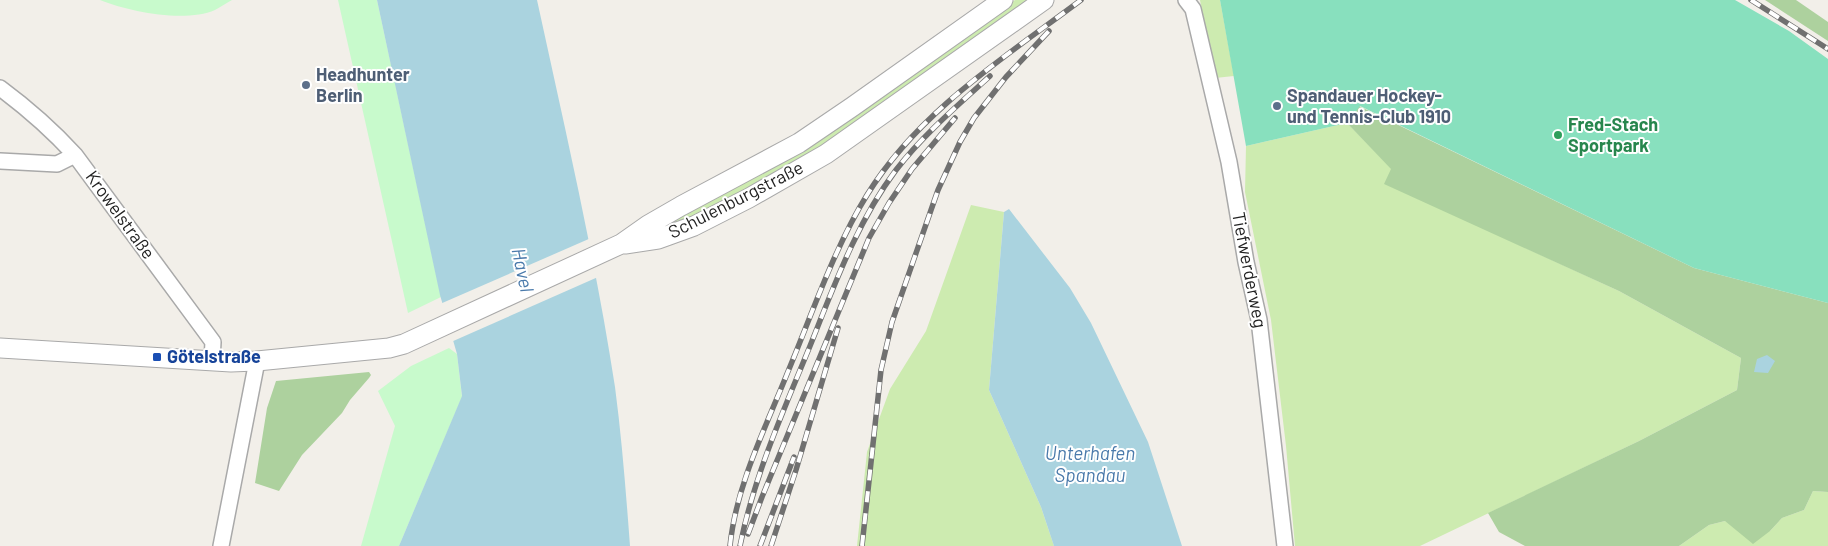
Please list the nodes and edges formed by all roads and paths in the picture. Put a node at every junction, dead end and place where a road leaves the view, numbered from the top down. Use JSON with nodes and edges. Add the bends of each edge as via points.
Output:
{"nodes":[{"id":1,"x":1004,"y":0,"type":"edge"},
{"id":2,"x":1044,"y":0,"type":"edge"},
{"id":3,"x":1186,"y":0,"type":"edge"},
{"id":4,"x":0,"y":88,"type":"edge"},
{"id":5,"x":75,"y":154,"type":"junction"},
{"id":6,"x":0,"y":161,"type":"edge"},
{"id":7,"x":622,"y":244,"type":"junction"},
{"id":8,"x":0,"y":348,"type":"edge"},
{"id":9,"x":212,"y":361,"type":"junction"},
{"id":10,"x":257,"y":361,"type":"junction"},
{"id":11,"x":221,"y":546,"type":"edge"},
{"id":12,"x":1285,"y":546,"type":"edge"}],
"edges":[{"from":1,"to":7,"type":"street","name":"Schulenburgstraße","via":[[799,143],[681,206]]},
{"from":2,"to":7,"type":"street","name":"Schulenburgstraße","via":[[818,158],[749,198],[694,226],[658,239]]},
{"from":3,"to":12,"type":"street","name":"Tiefwerderweg","via":[[1193,9],[1229,162],[1259,320]]},
{"from":4,"to":5,"type":"street","name":"Krowelstraße","via":[[54,132]]},
{"from":5,"to":6,"type":"street","via":[[57,164]]},
{"from":5,"to":9,"type":"street","name":"Krowelstraße","via":[[213,342]]},
{"from":7,"to":10,"type":"street","via":[[416,339],[389,348]]},
{"from":8,"to":9,"type":"street"},
{"from":9,"to":10,"type":"street"},
{"from":10,"to":11,"type":"street"}]}
